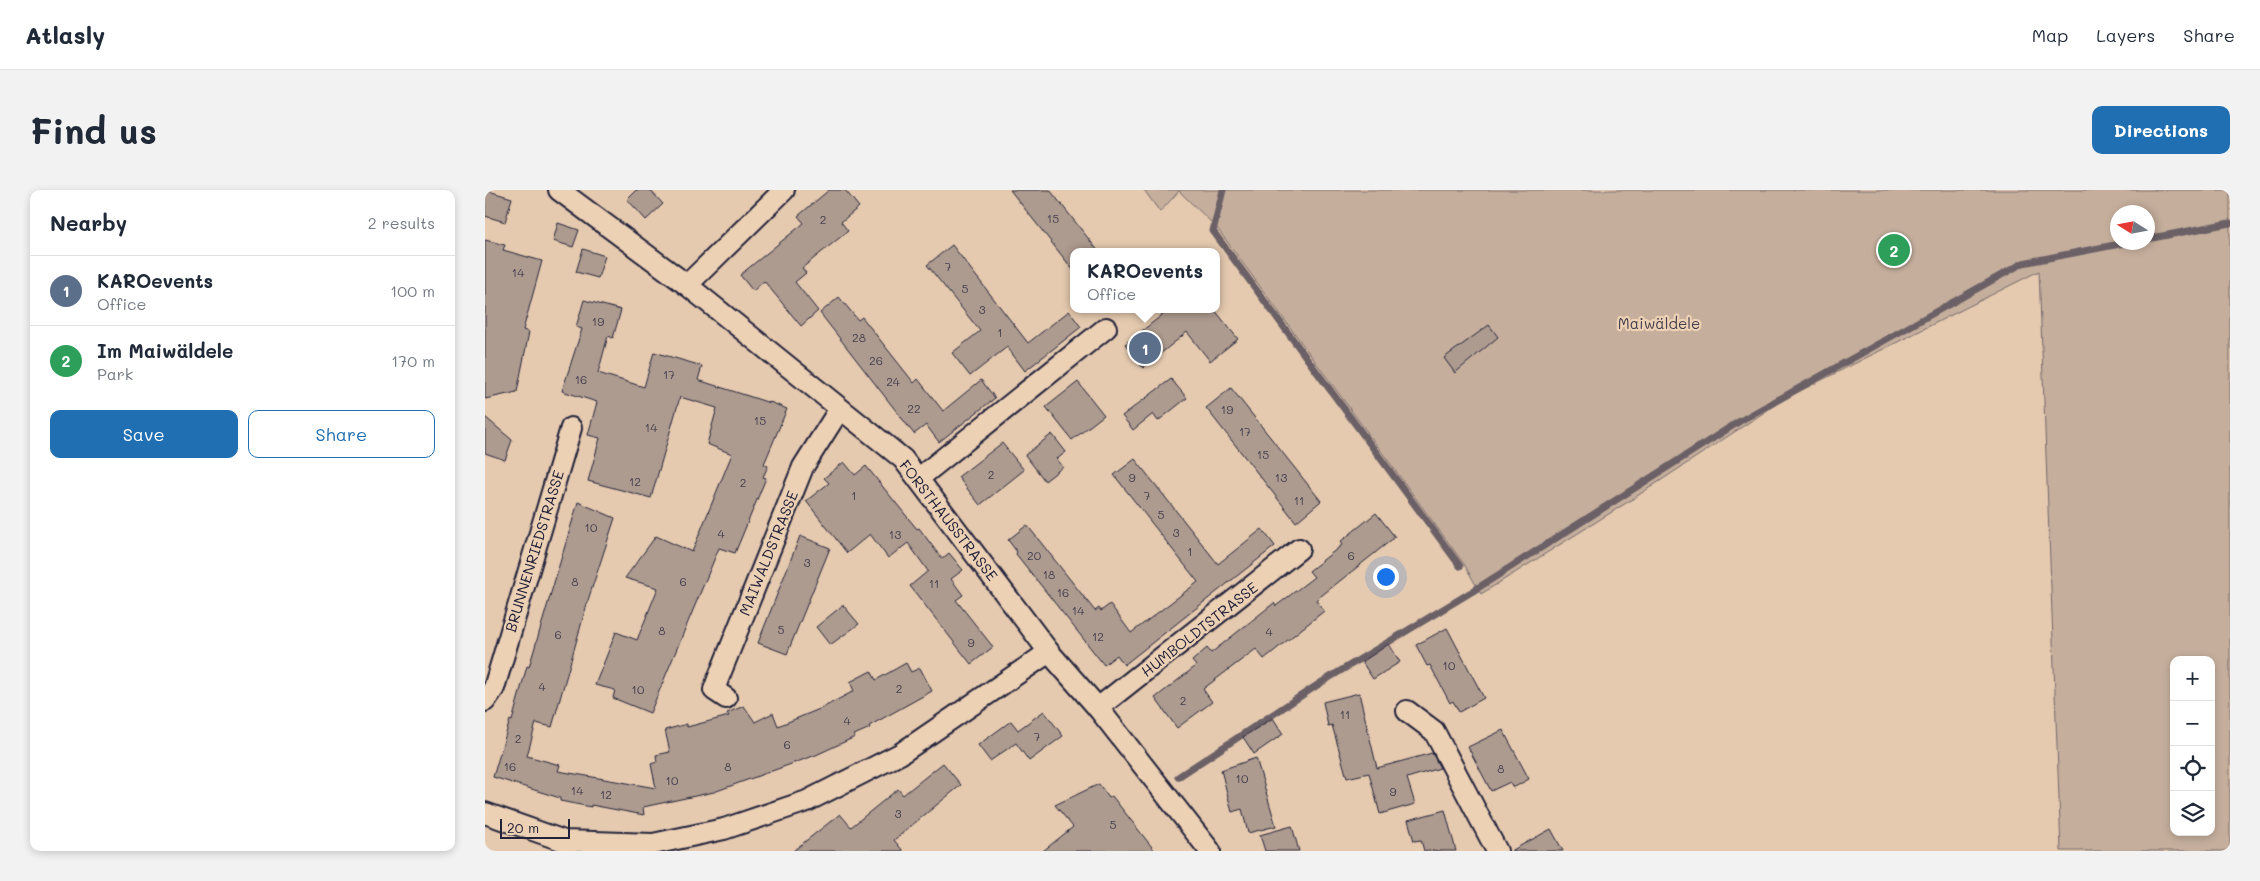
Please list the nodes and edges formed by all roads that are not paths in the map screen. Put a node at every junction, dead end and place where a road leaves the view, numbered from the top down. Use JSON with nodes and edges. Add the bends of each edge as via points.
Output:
{"nodes":[{"id":1,"x":559,"y":190,"type":"edge"},
{"id":2,"x":784,"y":190,"type":"edge"},
{"id":3,"x":687,"y":284,"type":"junction"},
{"id":4,"x":1106,"y":328,"type":"dead end"},
{"id":5,"x":839,"y":410,"type":"junction"},
{"id":6,"x":571,"y":428,"type":"dead end"},
{"id":7,"x":919,"y":478,"type":"junction"},
{"id":8,"x":1299,"y":549,"type":"dead end"},
{"id":9,"x":1049,"y":652,"type":"junction"},
{"id":10,"x":726,"y":698,"type":"dead end"},
{"id":11,"x":485,"y":701,"type":"edge"},
{"id":12,"x":1098,"y":708,"type":"junction"},
{"id":13,"x":1407,"y":711,"type":"dead end"},
{"id":14,"x":485,"y":812,"type":"edge"},
{"id":15,"x":567,"y":846,"type":"edge"},
{"id":16,"x":1210,"y":851,"type":"edge"},
{"id":17,"x":1497,"y":851,"type":"edge"}],
"edges":[{"from":1,"to":3,"type":"street","name":"FORSTHAUSSTRASSE"},
{"from":2,"to":3,"type":"street"},
{"from":3,"to":5,"type":"street","name":"FORSTHAUSSTRASSE"},
{"from":4,"to":7,"type":"street"},
{"from":5,"to":7,"type":"street","name":"FORSTHAUSSTRASSE","via":[[903,459]]},
{"from":5,"to":10,"type":"street","name":"MAIWALDSTRASSE","via":[[803,467],[721,670],[714,690]]},
{"from":6,"to":11,"type":"street","name":"BRUNNENRIEDSTRASSE","via":[[494,688]]},
{"from":7,"to":9,"type":"street","name":"FORSTHAUSSTRASSE"},
{"from":8,"to":12,"type":"street","name":"HUMBOLDTSTRASSE"},
{"from":9,"to":12,"type":"street","name":"FORSTHAUSSTRASSE"},
{"from":9,"to":15,"type":"street","via":[[900,754],[807,801],[724,829],[653,844]]},
{"from":12,"to":16,"type":"street","name":"FORSTHAUSSTRASSE"},
{"from":13,"to":17,"type":"street","via":[[1434,731]]},
{"from":14,"to":15,"type":"street"}]}
